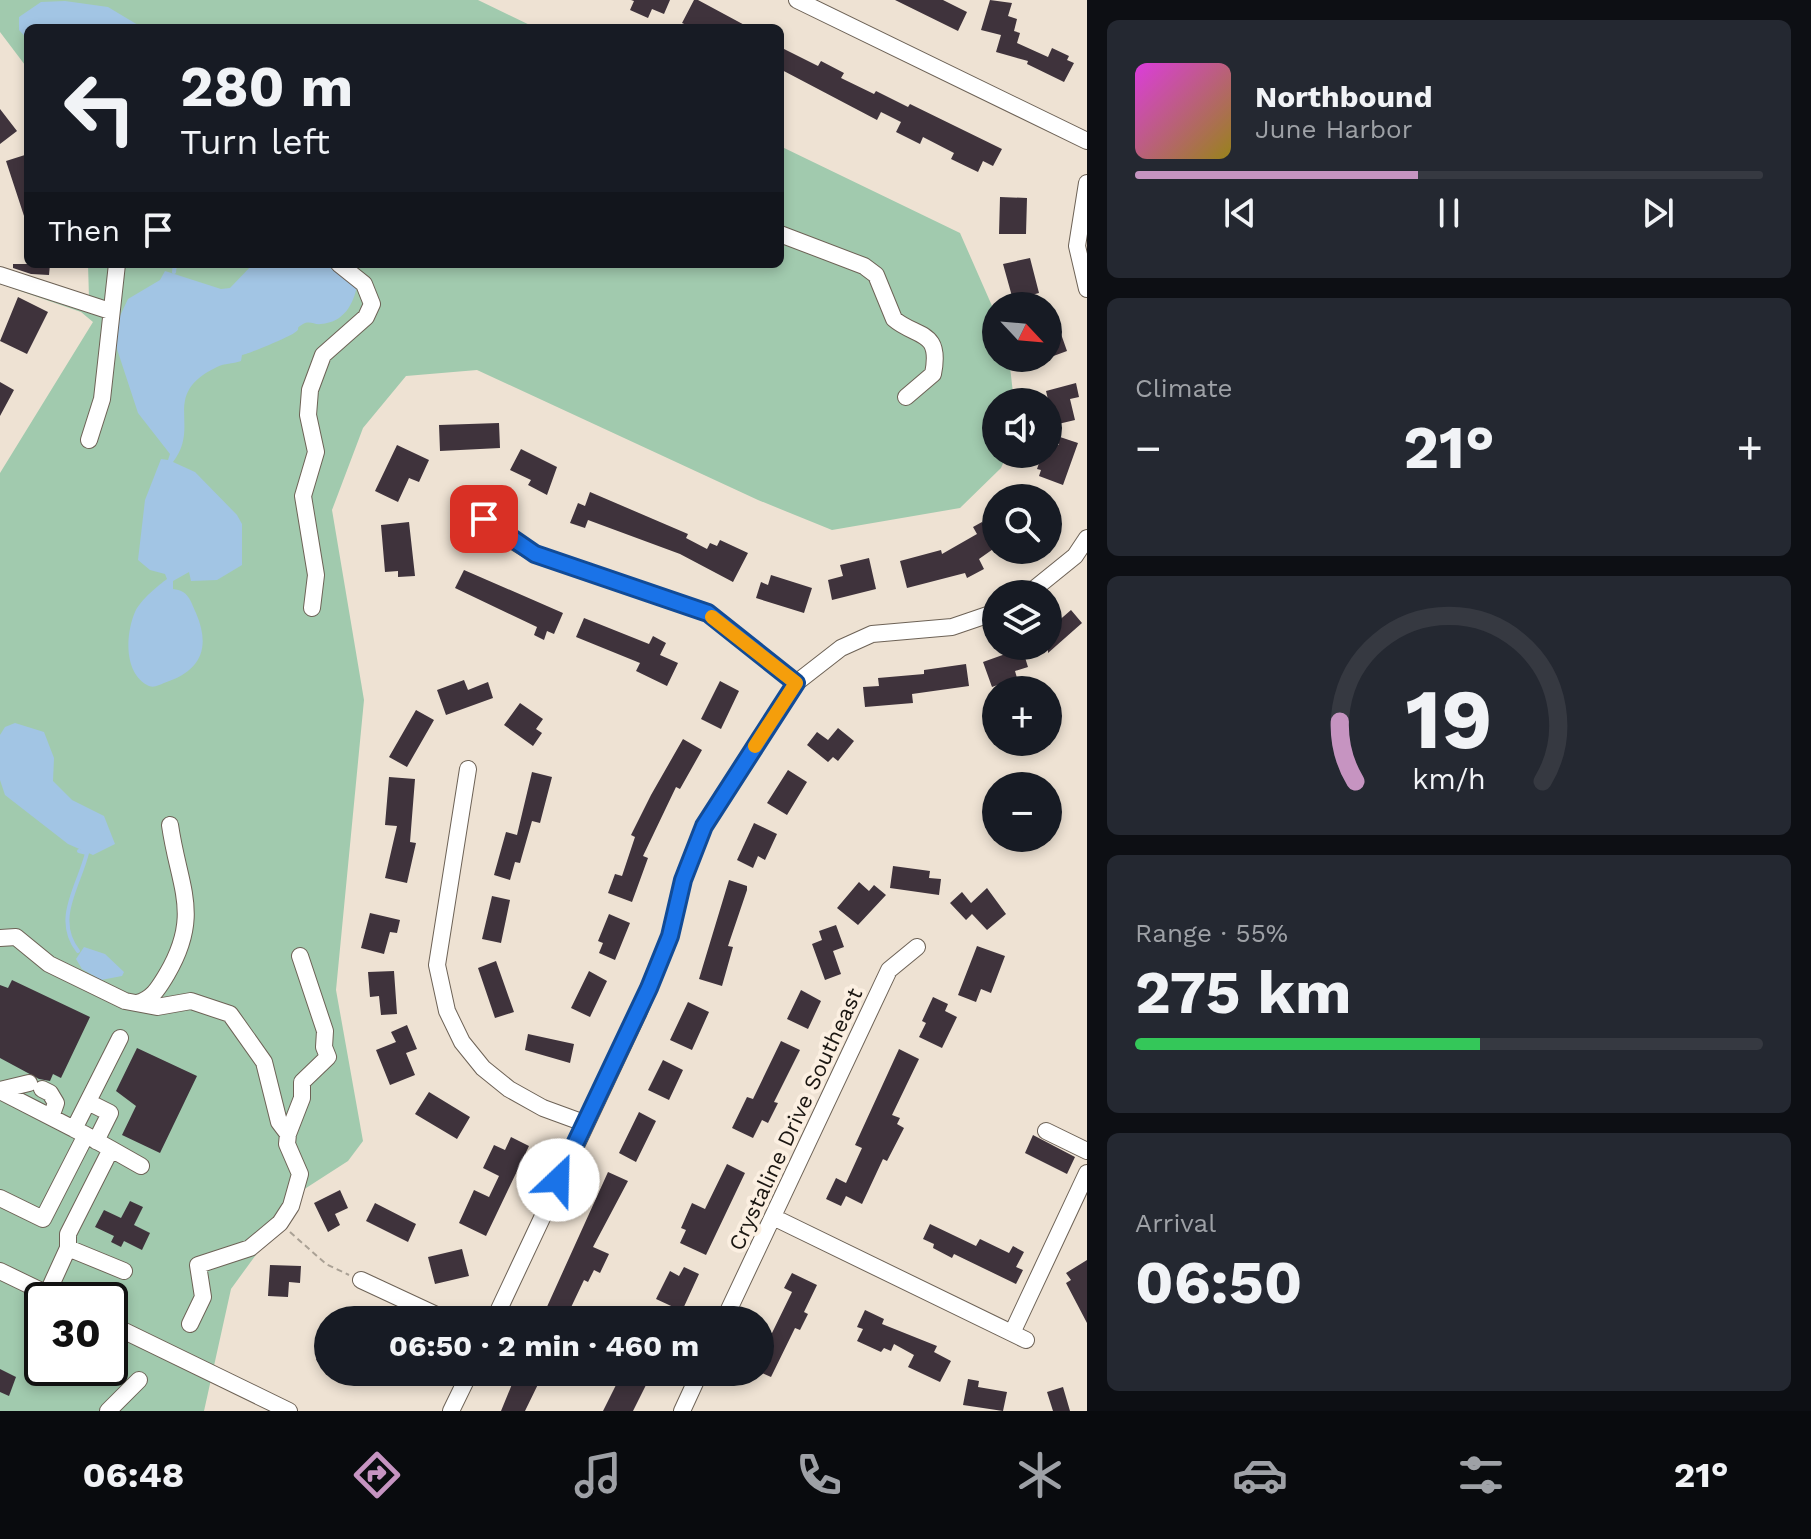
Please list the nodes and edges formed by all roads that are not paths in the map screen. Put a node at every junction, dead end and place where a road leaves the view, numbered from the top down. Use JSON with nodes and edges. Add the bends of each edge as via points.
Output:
{"nodes":[{"id":1,"x":797,"y":0,"type":"edge"},
{"id":2,"x":1087,"y":141,"type":"edge"},
{"id":3,"x":1087,"y":183,"type":"edge"},
{"id":4,"x":784,"y":236,"type":"edge"},
{"id":5,"x":116,"y":268,"type":"edge"},
{"id":6,"x":344,"y":268,"type":"edge"},
{"id":7,"x":0,"y":275,"type":"edge"},
{"id":8,"x":1087,"y":289,"type":"edge"},
{"id":9,"x":110,"y":311,"type":"junction"},
{"id":10,"x":906,"y":397,"type":"dead end"},
{"id":11,"x":89,"y":440,"type":"dead end"},
{"id":12,"x":464,"y":503,"type":"dead end"},
{"id":13,"x":1087,"y":538,"type":"edge"},
{"id":14,"x":1045,"y":580,"type":"edge"},
{"id":15,"x":312,"y":608,"type":"dead end"},
{"id":16,"x":982,"y":617,"type":"edge"},
{"id":17,"x":796,"y":683,"type":"junction"},
{"id":18,"x":468,"y":769,"type":"dead end"},
{"id":19,"x":170,"y":825,"type":"dead end"},
{"id":20,"x":0,"y":938,"type":"edge"},
{"id":21,"x":917,"y":947,"type":"dead end"},
{"id":22,"x":300,"y":956,"type":"dead end"},
{"id":23,"x":137,"y":1003,"type":"junction"},
{"id":24,"x":120,"y":1038,"type":"dead end"},
{"id":25,"x":0,"y":1090,"type":"edge"},
{"id":26,"x":88,"y":1102,"type":"junction"},
{"id":27,"x":51,"y":1117,"type":"junction"},
{"id":28,"x":584,"y":1123,"type":"junction"},
{"id":29,"x":1046,"y":1131,"type":"dead end"},
{"id":30,"x":288,"y":1134,"type":"junction"},
{"id":31,"x":92,"y":1139,"type":"junction"},
{"id":32,"x":1087,"y":1151,"type":"edge"},
{"id":33,"x":141,"y":1166,"type":"dead end"},
{"id":34,"x":1087,"y":1173,"type":"edge"},
{"id":35,"x":1083,"y":1193,"type":"edge"},
{"id":36,"x":0,"y":1198,"type":"edge"},
{"id":37,"x":773,"y":1217,"type":"junction"},
{"id":38,"x":68,"y":1248,"type":"junction"},
{"id":39,"x":0,"y":1271,"type":"edge"},
{"id":40,"x":124,"y":1271,"type":"dead end"},
{"id":41,"x":361,"y":1280,"type":"road end"},
{"id":42,"x":58,"y":1282,"type":"edge"},
{"id":43,"x":24,"y":1283,"type":"edge"},
{"id":44,"x":417,"y":1306,"type":"edge"},
{"id":45,"x":500,"y":1306,"type":"edge"},
{"id":46,"x":731,"y":1306,"type":"edge"},
{"id":47,"x":190,"y":1324,"type":"dead end"},
{"id":48,"x":128,"y":1333,"type":"edge"},
{"id":49,"x":139,"y":1380,"type":"dead end"},
{"id":50,"x":463,"y":1386,"type":"edge"},
{"id":51,"x":694,"y":1386,"type":"edge"},
{"id":52,"x":108,"y":1411,"type":"edge"},
{"id":53,"x":289,"y":1411,"type":"edge"},
{"id":54,"x":451,"y":1411,"type":"edge"},
{"id":55,"x":682,"y":1411,"type":"edge"}],
"edges":[{"from":1,"to":2,"type":"street"},
{"from":3,"to":8,"type":"street","via":[[1077,246]]},
{"from":4,"to":10,"type":"street","via":[[864,266],[876,275],[894,319],[925,334],[933,348],[933,374]]},
{"from":5,"to":9,"type":"street"},
{"from":6,"to":15,"type":"street","via":[[364,284],[372,304],[366,317],[323,355],[310,390],[308,415],[316,452],[303,496],[316,575]]},
{"from":7,"to":9,"type":"street"},
{"from":9,"to":11,"type":"street","via":[[102,399]]},
{"from":12,"to":17,"type":"street","via":[[535,554],[708,613]]},
{"from":13,"to":14,"type":"street","via":[[1075,556]]},
{"from":16,"to":17,"type":"street","via":[[952,627],[872,634],[841,648]]},
{"from":17,"to":28,"type":"street","via":[[704,826],[683,880],[670,936]]},
{"from":18,"to":28,"type":"street","via":[[437,965],[447,1011],[483,1068],[543,1108]]},
{"from":19,"to":23,"type":"street","via":[[188,917],[186,937],[153,995]]},
{"from":20,"to":23,"type":"street","via":[[16,937],[49,964]]},
{"from":21,"to":37,"type":"street","name":"Crystaline Drive Southeast","via":[[889,970]]},
{"from":22,"to":30,"type":"street","via":[[325,1031],[328,1057],[302,1082],[302,1098]]},
{"from":23,"to":30,"type":"street","via":[[157,1007],[191,1001],[230,1014],[264,1062],[279,1122]]},
{"from":24,"to":26,"type":"street"},
{"from":25,"to":27,"type":"street"},
{"from":25,"to":27,"type":"street","via":[[35,1086],[50,1093],[56,1103]]},
{"from":26,"to":31,"type":"street"},
{"from":26,"to":31,"type":"street","via":[[110,1113]]},
{"from":27,"to":31,"type":"street"},
{"from":28,"to":45,"type":"street"},
{"from":29,"to":32,"type":"street"},
{"from":30,"to":47,"type":"street","via":[[300,1181],[291,1206],[280,1223],[250,1248],[198,1265],[203,1297]]},
{"from":31,"to":33,"type":"street"},
{"from":31,"to":36,"type":"street","via":[[43,1219]]},
{"from":31,"to":38,"type":"street"},
{"from":34,"to":35,"type":"street"},
{"from":35,"to":37,"type":"street","via":[[1019,1336]]},
{"from":37,"to":46,"type":"street","name":"Crystaline Drive Southeast"},
{"from":38,"to":40,"type":"street"},
{"from":38,"to":42,"type":"street"},
{"from":39,"to":43,"type":"street"},
{"from":41,"to":44,"type":"street"},
{"from":48,"to":53,"type":"street"},
{"from":49,"to":52,"type":"street"},
{"from":50,"to":54,"type":"street"},
{"from":51,"to":55,"type":"street"}]}
